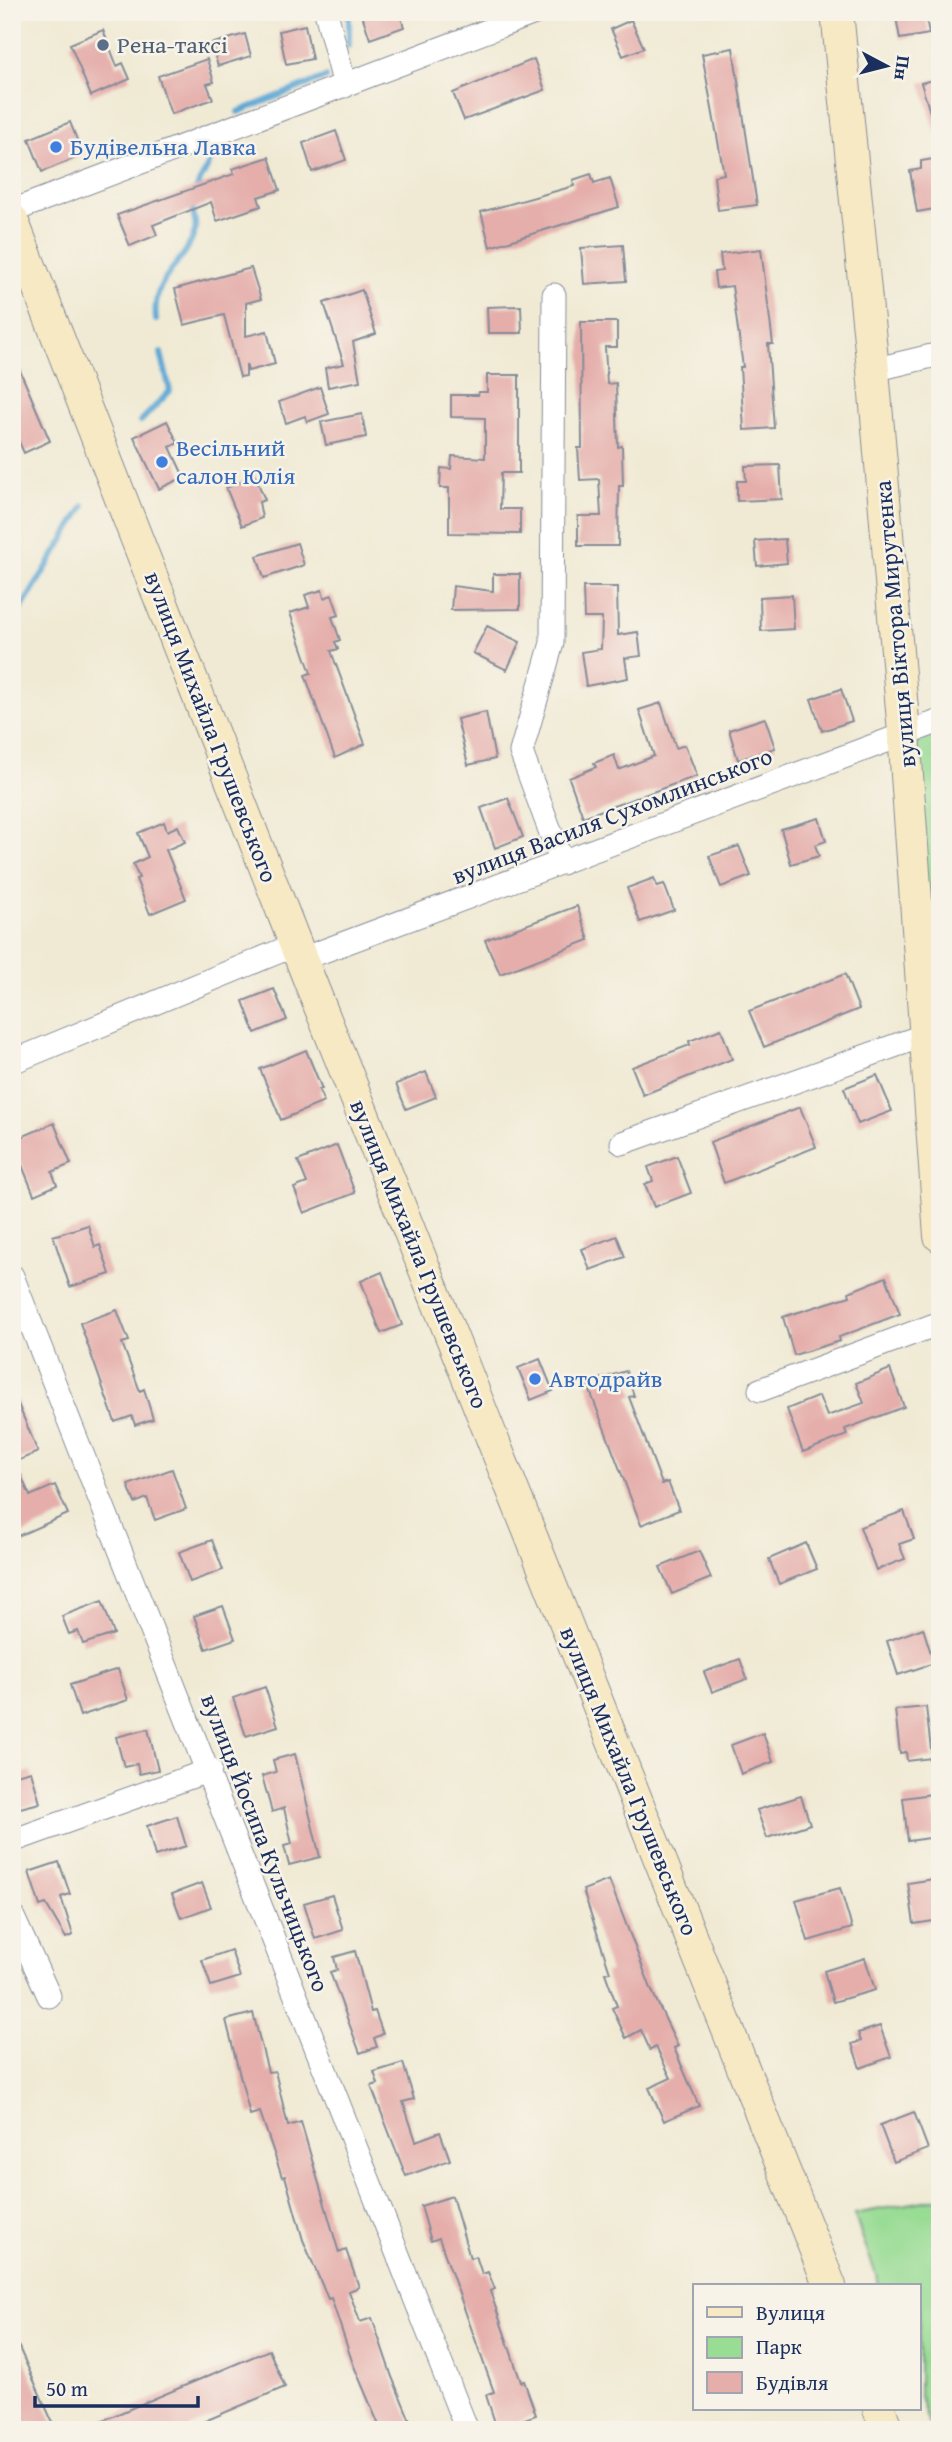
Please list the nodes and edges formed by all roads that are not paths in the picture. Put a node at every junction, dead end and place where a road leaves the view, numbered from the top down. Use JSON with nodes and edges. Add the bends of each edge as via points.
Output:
{"nodes":[{"id":1,"x":326,"y":12,"type":"edge"},
{"id":2,"x":537,"y":12,"type":"edge"},
{"id":3,"x":837,"y":12,"type":"edge"},
{"id":4,"x":345,"y":86,"type":"junction"},
{"id":5,"x":12,"y":211,"type":"edge"},
{"id":6,"x":12,"y":220,"type":"edge"},
{"id":7,"x":554,"y":295,"type":"dead end"},
{"id":8,"x":940,"y":354,"type":"edge"},
{"id":9,"x":873,"y":370,"type":"junction"},
{"id":10,"x":940,"y":720,"type":"edge"},
{"id":11,"x":904,"y":733,"type":"junction"},
{"id":12,"x":562,"y":863,"type":"junction"},
{"id":13,"x":302,"y":959,"type":"junction"},
{"id":14,"x":925,"y":1035,"type":"junction"},
{"id":15,"x":12,"y":1062,"type":"edge"},
{"id":16,"x":622,"y":1143,"type":"dead end"},
{"id":17,"x":940,"y":1236,"type":"edge"},
{"id":18,"x":12,"y":1276,"type":"edge"},
{"id":19,"x":940,"y":1323,"type":"edge"},
{"id":20,"x":760,"y":1390,"type":"dead end"},
{"id":21,"x":210,"y":1770,"type":"junction"},
{"id":22,"x":12,"y":1841,"type":"edge"},
{"id":23,"x":12,"y":1915,"type":"edge"},
{"id":24,"x":49,"y":1996,"type":"dead end"},
{"id":25,"x":829,"y":2284,"type":"edge"},
{"id":26,"x":879,"y":2410,"type":"edge"},
{"id":27,"x":467,"y":2430,"type":"edge"},
{"id":28,"x":887,"y":2430,"type":"edge"}],
"edges":[{"from":1,"to":4,"type":"street"},
{"from":2,"to":4,"type":"street"},
{"from":3,"to":9,"type":"street","name":"вулиця Віктора Мирутенка"},
{"from":4,"to":5,"type":"street"},
{"from":6,"to":13,"type":"street","name":"вулиця Михайла Грушевського"},
{"from":7,"to":12,"type":"street","via":[[552,643],[521,752]]},
{"from":8,"to":9,"type":"street"},
{"from":9,"to":11,"type":"street","name":"вулиця Віктора Мирутенка"},
{"from":10,"to":11,"type":"street","name":"вулиця Василя Сухомлинського"},
{"from":11,"to":12,"type":"street","name":"вулиця Василя Сухомлинського"},
{"from":11,"to":14,"type":"street","name":"вулиця Віктора Мирутенка"},
{"from":12,"to":13,"type":"street","name":"вулиця Василя Сухомлинського"},
{"from":13,"to":15,"type":"street","via":[[285,949]]},
{"from":13,"to":25,"type":"street","name":"вулиця Михайла Грушевського"},
{"from":14,"to":16,"type":"street"},
{"from":14,"to":17,"type":"street","name":"вулиця Віктора Мирутенка"},
{"from":18,"to":21,"type":"street","name":"вулиця Йосипа Кульчицького"},
{"from":19,"to":20,"type":"street"},
{"from":21,"to":22,"type":"street"},
{"from":21,"to":27,"type":"street","name":"вулиця Йосипа Кульчицького","via":[[377,2209]]},
{"from":23,"to":24,"type":"street"},
{"from":26,"to":28,"type":"street"}]}
